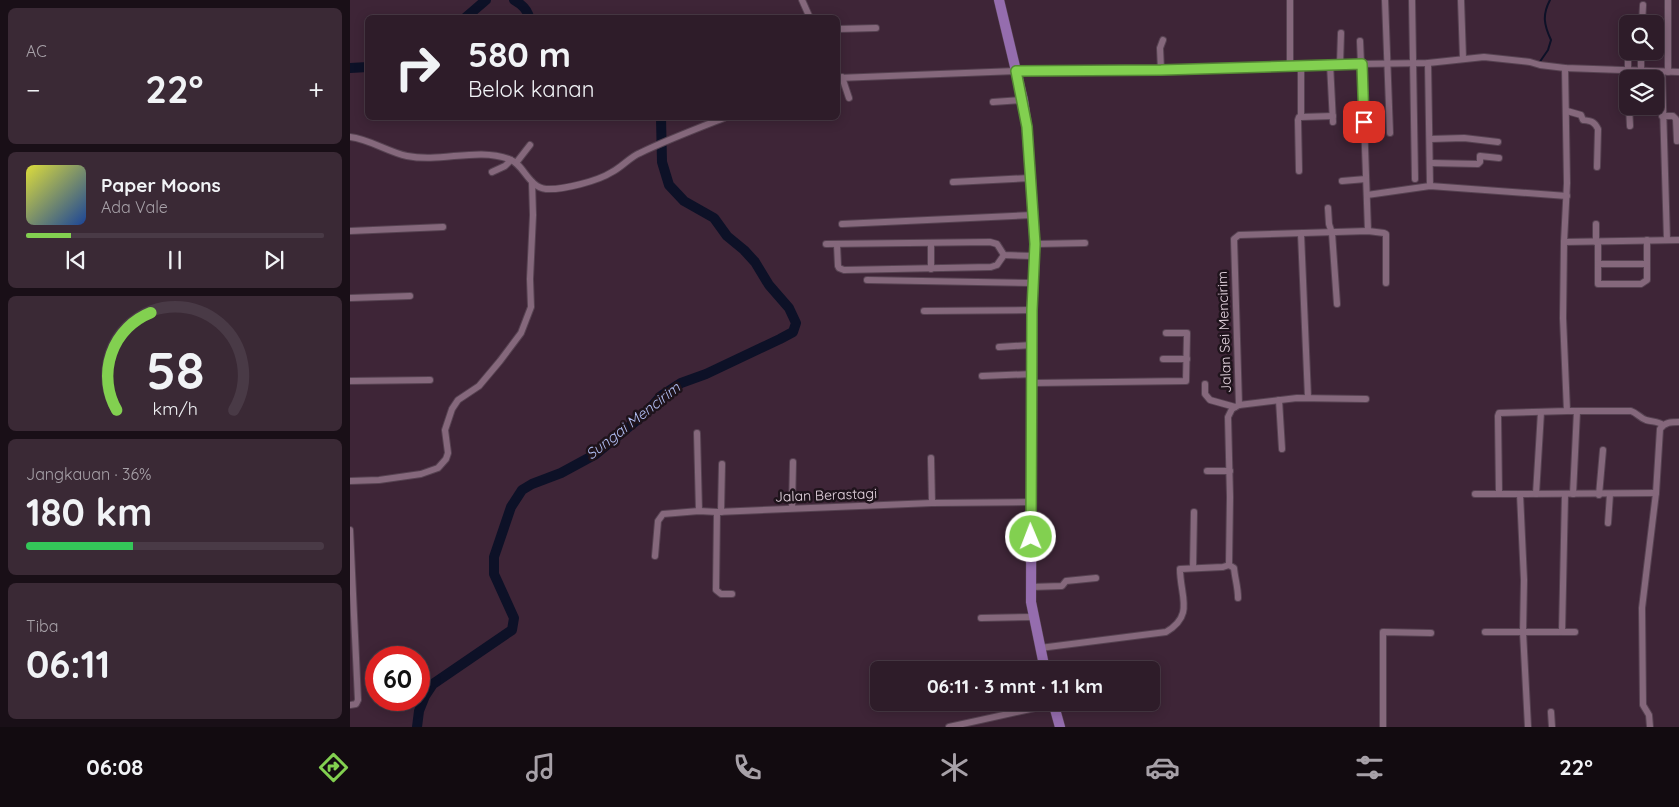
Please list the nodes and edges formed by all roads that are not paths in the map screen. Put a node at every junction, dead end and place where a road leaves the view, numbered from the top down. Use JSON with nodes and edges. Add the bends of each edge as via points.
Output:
{"nodes":[{"id":1,"x":802,"y":0,"type":"edge"},
{"id":2,"x":999,"y":0,"type":"edge"},
{"id":3,"x":1290,"y":0,"type":"edge"},
{"id":4,"x":1385,"y":0,"type":"edge"},
{"id":5,"x":1412,"y":0,"type":"edge"},
{"id":6,"x":1461,"y":0,"type":"edge"},
{"id":7,"x":1668,"y":0,"type":"edge"},
{"id":8,"x":1643,"y":5,"type":"dead end"},
{"id":9,"x":809,"y":15,"type":"edge"},
{"id":10,"x":1642,"y":15,"type":"edge"},
{"id":11,"x":876,"y":28,"type":"dead end"},
{"id":12,"x":840,"y":29,"type":"edge"},
{"id":13,"x":1341,"y":33,"type":"dead end"},
{"id":14,"x":1163,"y":40,"type":"dead end"},
{"id":15,"x":1360,"y":41,"type":"dead end"},
{"id":16,"x":1463,"y":58,"type":"junction"},
{"id":17,"x":1387,"y":63,"type":"junction"},
{"id":18,"x":1414,"y":63,"type":"junction"},
{"id":19,"x":1428,"y":63,"type":"junction"},
{"id":20,"x":1330,"y":64,"type":"junction"},
{"id":21,"x":1340,"y":64,"type":"junction"},
{"id":22,"x":1362,"y":64,"type":"junction"},
{"id":23,"x":1290,"y":65,"type":"junction"},
{"id":24,"x":1301,"y":65,"type":"junction"},
{"id":25,"x":1565,"y":68,"type":"junction"},
{"id":26,"x":1161,"y":70,"type":"junction"},
{"id":27,"x":1016,"y":71,"type":"junction"},
{"id":28,"x":1665,"y":72,"type":"junction"},
{"id":29,"x":1679,"y":72,"type":"edge"},
{"id":30,"x":1619,"y":74,"type":"edge"},
{"id":31,"x":840,"y":78,"type":"edge"},
{"id":32,"x":849,"y":98,"type":"dead end"},
{"id":33,"x":1023,"y":100,"type":"junction"},
{"id":34,"x":993,"y":102,"type":"dead end"},
{"id":35,"x":1567,"y":112,"type":"junction"},
{"id":36,"x":1629,"y":115,"type":"edge"},
{"id":37,"x":1662,"y":116,"type":"junction"},
{"id":38,"x":1301,"y":117,"type":"junction"},
{"id":39,"x":719,"y":120,"type":"edge"},
{"id":40,"x":1630,"y":126,"type":"dead end"},
{"id":41,"x":1390,"y":133,"type":"dead end"},
{"id":42,"x":350,"y":137,"type":"edge"},
{"id":43,"x":1430,"y":139,"type":"junction"},
{"id":44,"x":1677,"y":141,"type":"dead end"},
{"id":45,"x":1498,"y":142,"type":"dead end"},
{"id":46,"x":530,"y":145,"type":"dead end"},
{"id":47,"x":1499,"y":158,"type":"dead end"},
{"id":48,"x":513,"y":161,"type":"junction"},
{"id":49,"x":1431,"y":163,"type":"junction"},
{"id":50,"x":1597,"y":167,"type":"dead end"},
{"id":51,"x":1299,"y":171,"type":"dead end"},
{"id":52,"x":492,"y":172,"type":"dead end"},
{"id":53,"x":1030,"y":178,"type":"junction"},
{"id":54,"x":1415,"y":179,"type":"dead end"},
{"id":55,"x":1366,"y":180,"type":"junction"},
{"id":56,"x":1342,"y":181,"type":"dead end"},
{"id":57,"x":532,"y":182,"type":"junction"},
{"id":58,"x":953,"y":182,"type":"dead end"},
{"id":59,"x":1430,"y":186,"type":"junction"},
{"id":60,"x":1367,"y":195,"type":"junction"},
{"id":61,"x":1567,"y":196,"type":"junction"},
{"id":62,"x":1328,"y":208,"type":"dead end"},
{"id":63,"x":1033,"y":215,"type":"junction"},
{"id":64,"x":842,"y":224,"type":"dead end"},
{"id":65,"x":1596,"y":224,"type":"dead end"},
{"id":66,"x":443,"y":227,"type":"dead end"},
{"id":67,"x":350,"y":231,"type":"edge"},
{"id":68,"x":1368,"y":232,"type":"junction"},
{"id":69,"x":1332,"y":233,"type":"junction"},
{"id":70,"x":1301,"y":234,"type":"junction"},
{"id":71,"x":1647,"y":240,"type":"junction"},
{"id":72,"x":1667,"y":240,"type":"junction"},
{"id":73,"x":1679,"y":240,"type":"edge"},
{"id":74,"x":1564,"y":242,"type":"junction"},
{"id":75,"x":1597,"y":242,"type":"junction"},
{"id":76,"x":1085,"y":243,"type":"dead end"},
{"id":77,"x":826,"y":244,"type":"dead end"},
{"id":78,"x":931,"y":244,"type":"junction"},
{"id":79,"x":1035,"y":244,"type":"junction"},
{"id":80,"x":837,"y":245,"type":"junction"},
{"id":81,"x":1004,"y":255,"type":"junction"},
{"id":82,"x":1034,"y":256,"type":"junction"},
{"id":83,"x":1598,"y":264,"type":"junction"},
{"id":84,"x":1647,"y":264,"type":"junction"},
{"id":85,"x":931,"y":269,"type":"junction"},
{"id":86,"x":867,"y":280,"type":"dead end"},
{"id":87,"x":1033,"y":283,"type":"junction"},
{"id":88,"x":1386,"y":283,"type":"dead end"},
{"id":89,"x":410,"y":296,"type":"dead end"},
{"id":90,"x":350,"y":298,"type":"edge"},
{"id":91,"x":1336,"y":304,"type":"dead end"},
{"id":92,"x":1032,"y":310,"type":"junction"},
{"id":93,"x":924,"y":311,"type":"dead end"},
{"id":94,"x":1166,"y":333,"type":"dead end"},
{"id":95,"x":1032,"y":345,"type":"junction"},
{"id":96,"x":999,"y":347,"type":"dead end"},
{"id":97,"x":1163,"y":358,"type":"dead end"},
{"id":98,"x":1186,"y":358,"type":"junction"},
{"id":99,"x":982,"y":376,"type":"dead end"},
{"id":100,"x":1033,"y":378,"type":"junction"},
{"id":101,"x":430,"y":380,"type":"dead end"},
{"id":102,"x":350,"y":382,"type":"edge"},
{"id":103,"x":1205,"y":384,"type":"dead end"},
{"id":104,"x":1308,"y":397,"type":"junction"},
{"id":105,"x":1366,"y":399,"type":"dead end"},
{"id":106,"x":1279,"y":400,"type":"junction"},
{"id":107,"x":1237,"y":406,"type":"junction"},
{"id":108,"x":1577,"y":410,"type":"junction"},
{"id":109,"x":1566,"y":411,"type":"junction"},
{"id":110,"x":1541,"y":412,"type":"junction"},
{"id":111,"x":1679,"y":422,"type":"edge"},
{"id":112,"x":1663,"y":425,"type":"junction"},
{"id":113,"x":697,"y":433,"type":"dead end"},
{"id":114,"x":1282,"y":450,"type":"dead end"},
{"id":115,"x":1603,"y":450,"type":"dead end"},
{"id":116,"x":931,"y":458,"type":"dead end"},
{"id":117,"x":793,"y":462,"type":"dead end"},
{"id":118,"x":722,"y":464,"type":"dead end"},
{"id":119,"x":1207,"y":471,"type":"dead end"},
{"id":120,"x":1230,"y":471,"type":"junction"},
{"id":121,"x":350,"y":481,"type":"edge"},
{"id":122,"x":1656,"y":493,"type":"junction"},
{"id":123,"x":1475,"y":494,"type":"dead end"},
{"id":124,"x":1499,"y":494,"type":"junction"},
{"id":125,"x":1520,"y":494,"type":"junction"},
{"id":126,"x":1536,"y":494,"type":"junction"},
{"id":127,"x":1565,"y":494,"type":"junction"},
{"id":128,"x":1573,"y":494,"type":"junction"},
{"id":129,"x":1610,"y":494,"type":"junction"},
{"id":130,"x":1599,"y":495,"type":"junction"},
{"id":131,"x":1031,"y":502,"type":"junction"},
{"id":132,"x":932,"y":503,"type":"junction"},
{"id":133,"x":792,"y":508,"type":"junction"},
{"id":134,"x":699,"y":511,"type":"junction"},
{"id":135,"x":719,"y":512,"type":"junction"},
{"id":136,"x":1194,"y":512,"type":"dead end"},
{"id":137,"x":1608,"y":523,"type":"dead end"},
{"id":138,"x":350,"y":530,"type":"edge"},
{"id":139,"x":655,"y":556,"type":"dead end"},
{"id":140,"x":1229,"y":565,"type":"junction"},
{"id":141,"x":1193,"y":568,"type":"junction"},
{"id":142,"x":1096,"y":578,"type":"dead end"},
{"id":143,"x":1031,"y":587,"type":"junction"},
{"id":144,"x":732,"y":594,"type":"dead end"},
{"id":145,"x":1238,"y":598,"type":"dead end"},
{"id":146,"x":1034,"y":617,"type":"junction"},
{"id":147,"x":981,"y":618,"type":"dead end"},
{"id":148,"x":1485,"y":632,"type":"dead end"},
{"id":149,"x":1523,"y":632,"type":"junction"},
{"id":150,"x":1562,"y":632,"type":"junction"},
{"id":151,"x":1575,"y":632,"type":"dead end"},
{"id":152,"x":1431,"y":633,"type":"dead end"},
{"id":153,"x":1040,"y":648,"type":"junction"},
{"id":154,"x":1043,"y":661,"type":"edge"},
{"id":155,"x":350,"y":705,"type":"edge"},
{"id":156,"x":1022,"y":711,"type":"edge"},
{"id":157,"x":1055,"y":711,"type":"edge"},
{"id":158,"x":1551,"y":712,"type":"dead end"},
{"id":159,"x":971,"y":724,"type":"edge"},
{"id":160,"x":949,"y":727,"type":"edge"},
{"id":161,"x":1060,"y":727,"type":"edge"},
{"id":162,"x":1383,"y":727,"type":"edge"},
{"id":163,"x":1528,"y":727,"type":"edge"},
{"id":164,"x":1552,"y":727,"type":"edge"},
{"id":165,"x":1650,"y":727,"type":"edge"}],
"edges":[{"from":1,"to":9,"type":"street"},
{"from":2,"to":27,"type":"main road"},
{"from":3,"to":23,"type":"street"},
{"from":4,"to":17,"type":"street"},
{"from":5,"to":18,"type":"street"},
{"from":6,"to":16,"type":"street"},
{"from":7,"to":28,"type":"street"},
{"from":8,"to":10,"type":"street"},
{"from":11,"to":12,"type":"street"},
{"from":13,"to":21,"type":"street"},
{"from":14,"to":26,"type":"street"},
{"from":15,"to":22,"type":"street"},
{"from":16,"to":19,"type":"street"},
{"from":16,"to":25,"type":"street","via":[[1498,58]]},
{"from":17,"to":18,"type":"street"},
{"from":17,"to":22,"type":"street"},
{"from":17,"to":41,"type":"street"},
{"from":18,"to":19,"type":"street"},
{"from":18,"to":54,"type":"street"},
{"from":19,"to":43,"type":"street"},
{"from":20,"to":21,"type":"street"},
{"from":20,"to":24,"type":"street"},
{"from":20,"to":38,"type":"street","via":[[1333,119]]},
{"from":21,"to":22,"type":"street"},
{"from":22,"to":55,"type":"street"},
{"from":23,"to":24,"type":"street"},
{"from":23,"to":26,"type":"street"},
{"from":24,"to":38,"type":"street"},
{"from":25,"to":30,"type":"street"},
{"from":25,"to":35,"type":"street"},
{"from":26,"to":27,"type":"street"},
{"from":27,"to":31,"type":"street"},
{"from":27,"to":33,"type":"main road"},
{"from":28,"to":29,"type":"street"},
{"from":28,"to":37,"type":"street"},
{"from":31,"to":32,"type":"street"},
{"from":33,"to":34,"type":"street"},
{"from":33,"to":53,"type":"main road"},
{"from":35,"to":50,"type":"street","via":[[1595,123],[1598,129]]},
{"from":35,"to":61,"type":"street"},
{"from":36,"to":40,"type":"street"},
{"from":37,"to":44,"type":"street","via":[[1676,119]]},
{"from":37,"to":72,"type":"street"},
{"from":38,"to":51,"type":"street","via":[[1298,120]]},
{"from":39,"to":57,"type":"street","via":[[638,153],[611,173],[590,182],[548,189]]},
{"from":42,"to":48,"type":"street","via":[[407,156],[435,158],[490,154]]},
{"from":43,"to":45,"type":"street"},
{"from":43,"to":49,"type":"street"},
{"from":46,"to":48,"type":"street"},
{"from":47,"to":49,"type":"street","via":[[1481,153],[1478,164]]},
{"from":48,"to":52,"type":"street"},
{"from":48,"to":57,"type":"street"},
{"from":49,"to":59,"type":"street"},
{"from":53,"to":58,"type":"street"},
{"from":53,"to":63,"type":"main road"},
{"from":55,"to":56,"type":"street"},
{"from":55,"to":60,"type":"street"},
{"from":57,"to":121,"type":"street","via":[[534,215],[530,307],[521,333],[500,361],[479,386],[458,400],[452,409],[445,430],[446,460],[438,468],[421,474]]},
{"from":59,"to":60,"type":"street"},
{"from":59,"to":61,"type":"street"},
{"from":60,"to":68,"type":"street"},
{"from":61,"to":74,"type":"street"},
{"from":62,"to":69,"type":"street"},
{"from":63,"to":64,"type":"street"},
{"from":63,"to":79,"type":"main road"},
{"from":65,"to":75,"type":"street"},
{"from":66,"to":67,"type":"street"},
{"from":68,"to":69,"type":"street","name":"Jalan Sei Mencirim"},
{"from":68,"to":88,"type":"street","via":[[1386,234]]},
{"from":69,"to":70,"type":"street","name":"Jalan Sei Mencirim"},
{"from":69,"to":91,"type":"street"},
{"from":70,"to":104,"type":"street"},
{"from":70,"to":107,"type":"street","name":"Jalan Sei Mencirim","via":[[1239,235],[1234,239]]},
{"from":71,"to":72,"type":"street"},
{"from":71,"to":75,"type":"street"},
{"from":71,"to":84,"type":"street"},
{"from":72,"to":73,"type":"street"},
{"from":74,"to":75,"type":"street"},
{"from":74,"to":109,"type":"street"},
{"from":75,"to":83,"type":"street"},
{"from":76,"to":79,"type":"street"},
{"from":77,"to":80,"type":"street"},
{"from":78,"to":80,"type":"street"},
{"from":78,"to":81,"type":"street","via":[[990,242],[997,244]]},
{"from":78,"to":85,"type":"street"},
{"from":79,"to":82,"type":"main road"},
{"from":80,"to":85,"type":"street","via":[[840,270]]},
{"from":81,"to":82,"type":"street"},
{"from":81,"to":85,"type":"street","via":[[991,267]]},
{"from":82,"to":87,"type":"main road"},
{"from":83,"to":84,"type":"street"},
{"from":83,"to":84,"type":"street","via":[[1598,284],[1625,285],[1645,282]]},
{"from":86,"to":87,"type":"street"},
{"from":87,"to":92,"type":"main road"},
{"from":89,"to":90,"type":"street"},
{"from":92,"to":93,"type":"street"},
{"from":92,"to":95,"type":"main road"},
{"from":94,"to":98,"type":"street","via":[[1187,332]]},
{"from":95,"to":96,"type":"street"},
{"from":95,"to":100,"type":"main road"},
{"from":97,"to":98,"type":"street"},
{"from":98,"to":100,"type":"street","via":[[1186,381]]},
{"from":99,"to":100,"type":"street"},
{"from":100,"to":131,"type":"main road"},
{"from":101,"to":102,"type":"street"},
{"from":103,"to":107,"type":"street","via":[[1205,394],[1210,400]]},
{"from":104,"to":105,"type":"street"},
{"from":104,"to":106,"type":"street"},
{"from":106,"to":107,"type":"street"},
{"from":106,"to":114,"type":"street"},
{"from":107,"to":120,"type":"street","name":"Jalan Sei Mencirim","via":[[1228,416]]},
{"from":108,"to":109,"type":"street"},
{"from":108,"to":112,"type":"street","via":[[1631,411]]},
{"from":108,"to":128,"type":"street"},
{"from":109,"to":110,"type":"street"},
{"from":110,"to":124,"type":"street","via":[[1499,413]]},
{"from":110,"to":126,"type":"street"},
{"from":111,"to":112,"type":"street"},
{"from":112,"to":122,"type":"street","via":[[1659,434]]},
{"from":113,"to":134,"type":"street"},
{"from":115,"to":130,"type":"street"},
{"from":116,"to":132,"type":"street"},
{"from":117,"to":133,"type":"street"},
{"from":118,"to":135,"type":"street"},
{"from":119,"to":120,"type":"street"},
{"from":120,"to":140,"type":"street","name":"Jalan Sei Mencirim"},
{"from":122,"to":129,"type":"street"},
{"from":122,"to":165,"type":"street","via":[[1642,608],[1644,705]]},
{"from":123,"to":124,"type":"street"},
{"from":124,"to":125,"type":"street"},
{"from":125,"to":126,"type":"street"},
{"from":125,"to":149,"type":"street"},
{"from":126,"to":127,"type":"street"},
{"from":127,"to":128,"type":"street"},
{"from":127,"to":150,"type":"street"},
{"from":128,"to":130,"type":"street"},
{"from":129,"to":130,"type":"street"},
{"from":129,"to":137,"type":"street"},
{"from":131,"to":132,"type":"street","name":"Jalan Berastagi"},
{"from":131,"to":143,"type":"main road"},
{"from":132,"to":133,"type":"street","name":"Jalan Berastagi"},
{"from":133,"to":135,"type":"street","name":"Jalan Berastagi"},
{"from":134,"to":135,"type":"street","name":"Jalan Berastagi"},
{"from":134,"to":139,"type":"street","name":"Jalan Berastagi","via":[[662,515],[658,521]]},
{"from":135,"to":144,"type":"street","via":[[716,590],[721,594]]},
{"from":136,"to":141,"type":"street"},
{"from":138,"to":155,"type":"street","via":[[358,700]]},
{"from":140,"to":141,"type":"street"},
{"from":140,"to":145,"type":"street","via":[[1234,568]]},
{"from":141,"to":153,"type":"street","via":[[1180,569],[1183,613],[1177,626],[1166,632]]},
{"from":142,"to":143,"type":"street","via":[[1066,581],[1062,586]]},
{"from":143,"to":146,"type":"main road"},
{"from":146,"to":147,"type":"street"},
{"from":146,"to":153,"type":"main road"},
{"from":148,"to":149,"type":"street"},
{"from":149,"to":150,"type":"street"},
{"from":149,"to":163,"type":"street"},
{"from":150,"to":151,"type":"street"},
{"from":152,"to":162,"type":"street","via":[[1383,632]]},
{"from":153,"to":154,"type":"main road"},
{"from":156,"to":159,"type":"street"},
{"from":157,"to":161,"type":"main road"},
{"from":158,"to":164,"type":"street"},
{"from":159,"to":160,"type":"street"}]}
